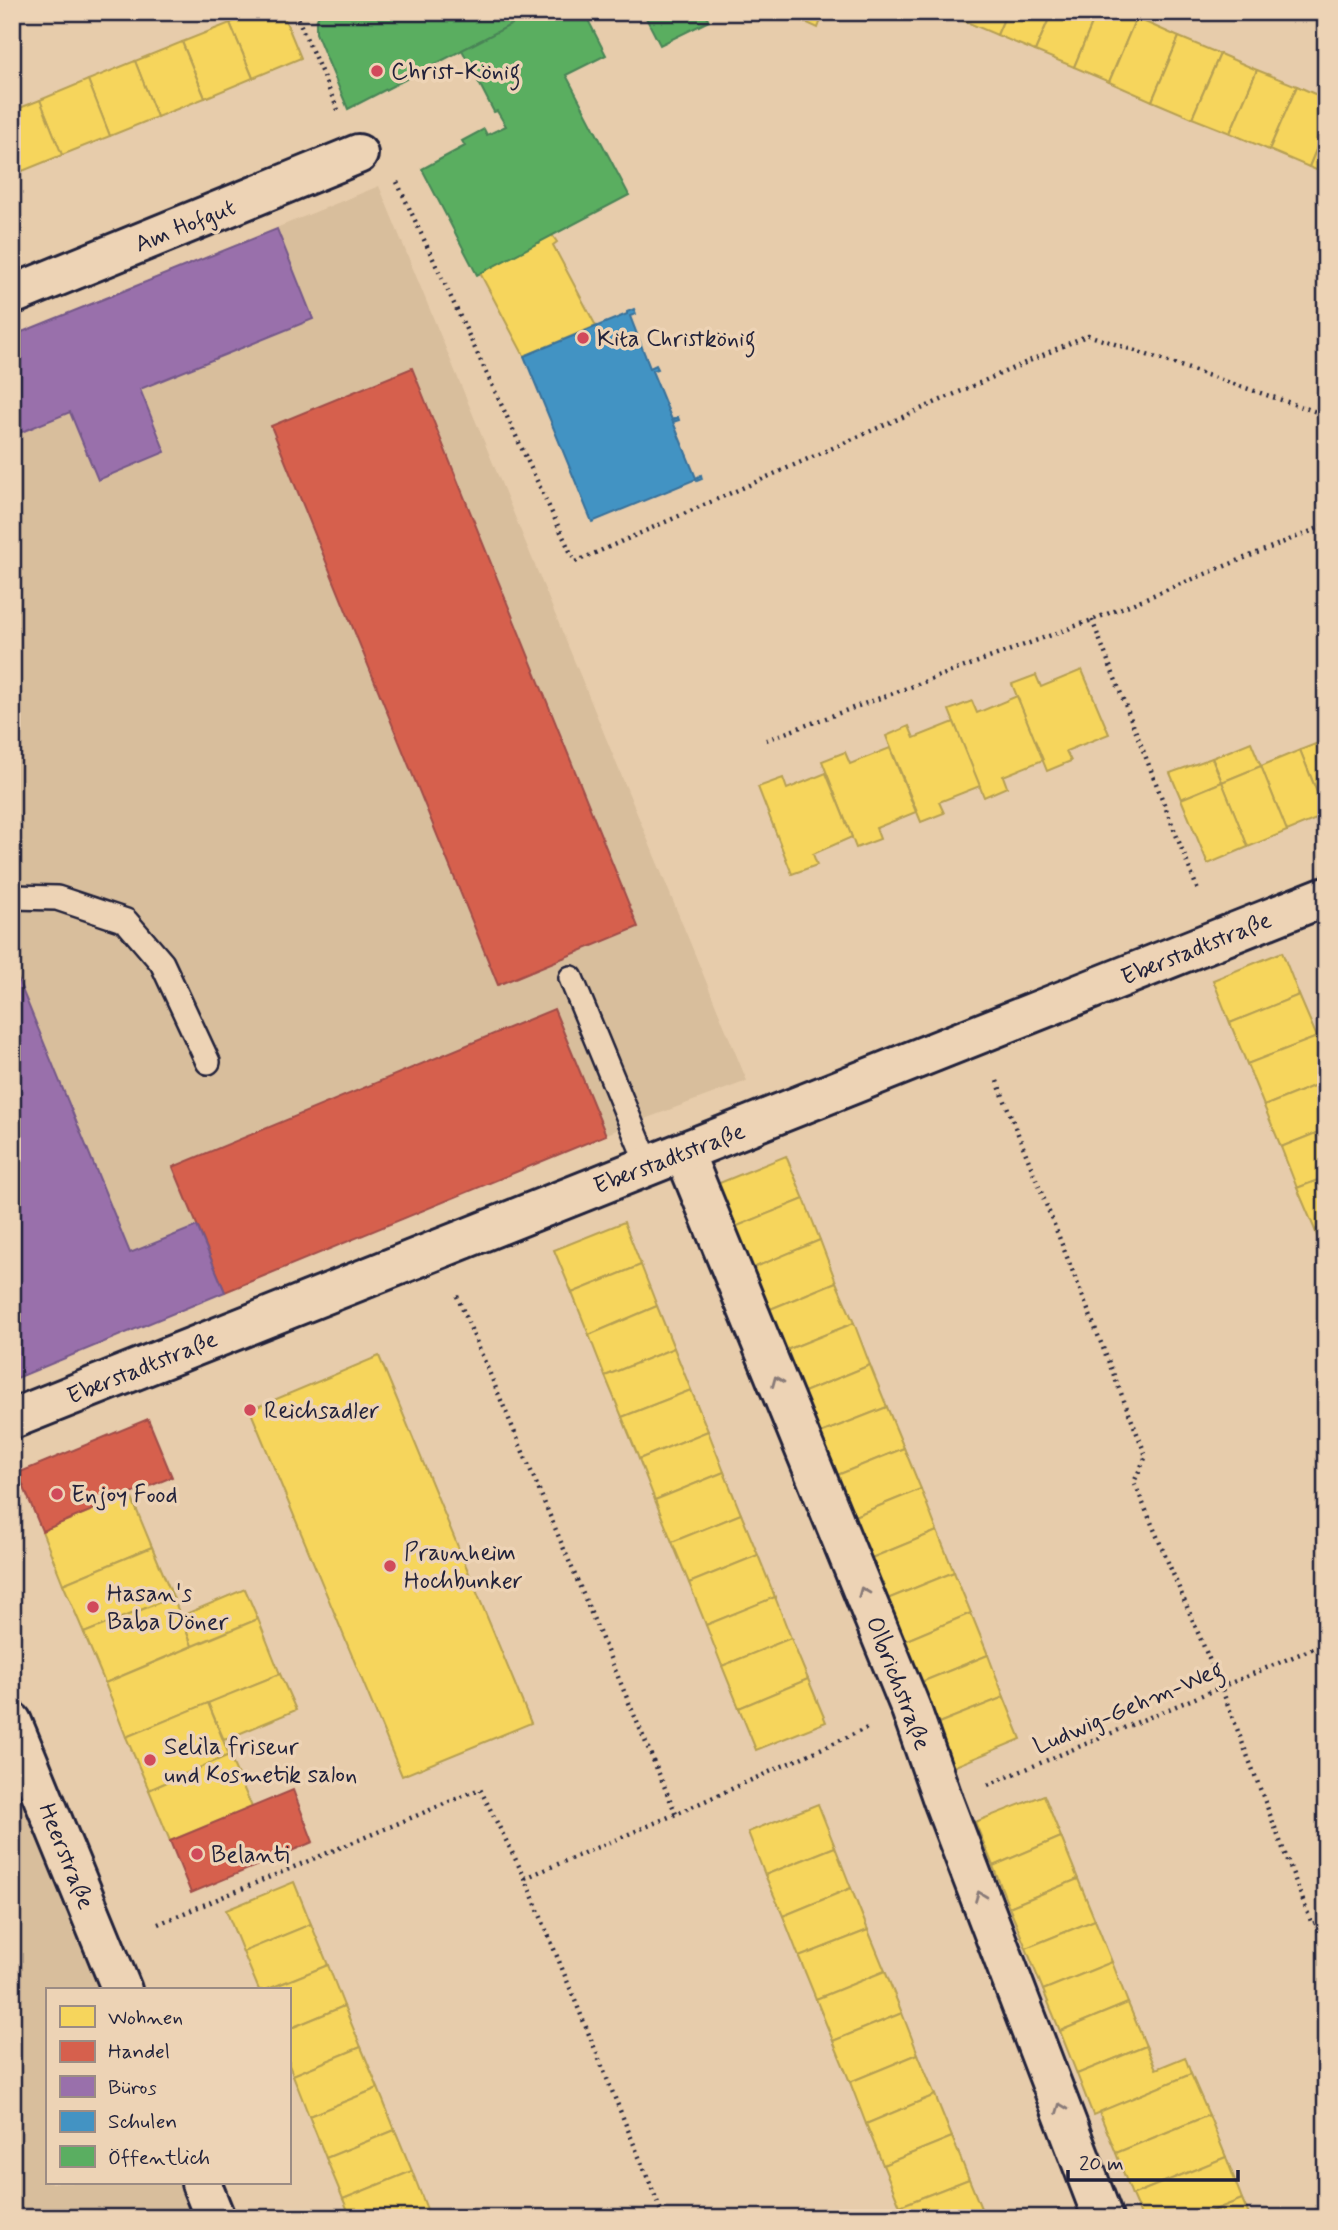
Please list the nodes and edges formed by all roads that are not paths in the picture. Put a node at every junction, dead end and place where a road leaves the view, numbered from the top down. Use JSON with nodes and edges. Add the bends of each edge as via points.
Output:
{"nodes":[{"id":1,"x":358,"y":155,"type":"road end"},
{"id":2,"x":12,"y":295,"type":"edge"},
{"id":3,"x":1326,"y":896,"type":"edge"},
{"id":4,"x":12,"y":897,"type":"edge"},
{"id":5,"x":571,"y":978,"type":"dead end"},
{"id":6,"x":208,"y":1062,"type":"dead end"},
{"id":7,"x":684,"y":1153,"type":"junction"},
{"id":8,"x":649,"y":1167,"type":"junction"},
{"id":9,"x":12,"y":1419,"type":"edge"},
{"id":10,"x":12,"y":1722,"type":"edge"},
{"id":11,"x":121,"y":1988,"type":"edge"},
{"id":12,"x":201,"y":2184,"type":"edge"},
{"id":13,"x":215,"y":2218,"type":"edge"},
{"id":14,"x":1103,"y":2218,"type":"edge"}],
"edges":[{"from":1,"to":2,"type":"street","name":"Am Hofgut"},
{"from":3,"to":7,"type":"street","name":"Eberstadtstraße"},
{"from":4,"to":6,"type":"lane","via":[[57,898],[126,922],[162,963]]},
{"from":5,"to":8,"type":"lane"},
{"from":7,"to":8,"type":"street","name":"Eberstadtstraße"},
{"from":14,"to":7,"type":"street","name":"Olbrichstraße","one_way":true,"via":[[911,1709]]},
{"from":8,"to":9,"type":"street","name":"Eberstadtstraße"},
{"from":10,"to":11,"type":"street","name":"Heerstraße"},
{"from":12,"to":13,"type":"street"}]}
